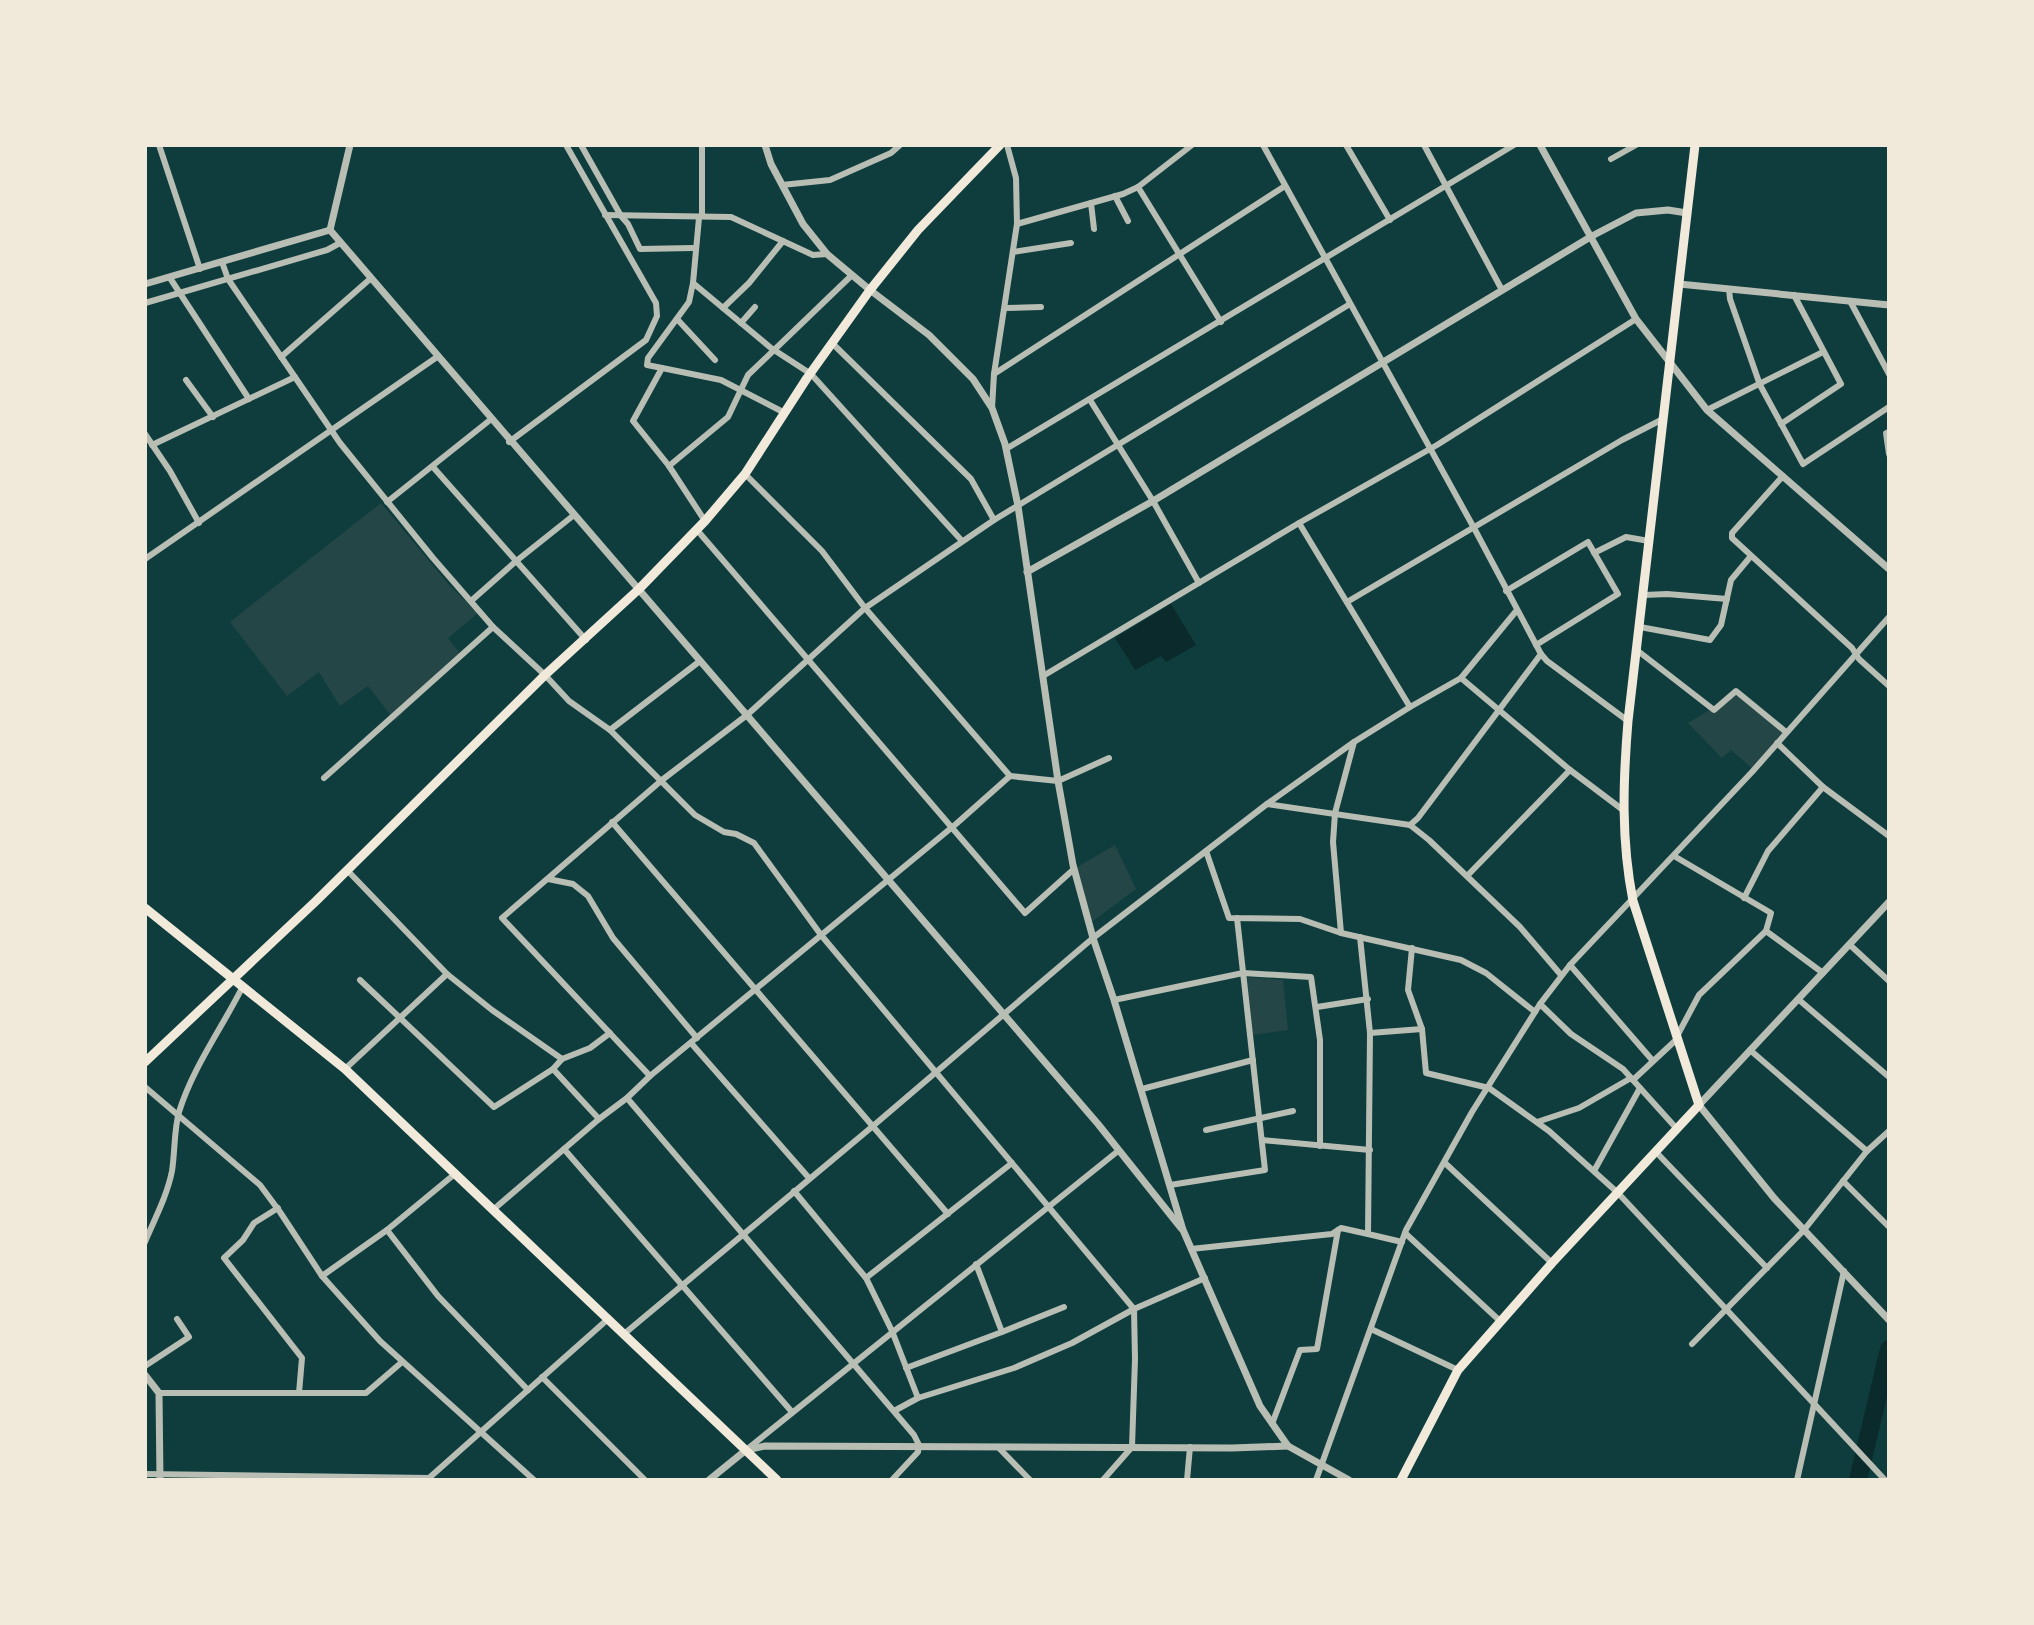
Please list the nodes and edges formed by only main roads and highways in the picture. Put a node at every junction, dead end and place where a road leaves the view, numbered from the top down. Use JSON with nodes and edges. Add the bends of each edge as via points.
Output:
{"nodes":[{"id":1,"x":1000,"y":145,"type":"edge"},
{"id":2,"x":1695,"y":145,"type":"edge"},
{"id":3,"x":145,"y":908,"type":"edge"},
{"id":4,"x":233,"y":978,"type":"junction"},
{"id":5,"x":145,"y":1062,"type":"edge"},
{"id":6,"x":777,"y":1480,"type":"edge"},
{"id":7,"x":1401,"y":1480,"type":"edge"}],
"edges":[{"from":1,"to":4,"type":"main road","via":[[918,230],[870,290],[745,474],[697,530]]},
{"from":2,"to":7,"type":"main road","via":[[1628,721],[1623,810],[1633,901],[1699,1105],[1458,1370]]},
{"from":3,"to":4,"type":"main road"},
{"from":4,"to":5,"type":"main road"},
{"from":4,"to":6,"type":"main road","via":[[345,1069]]}]}
